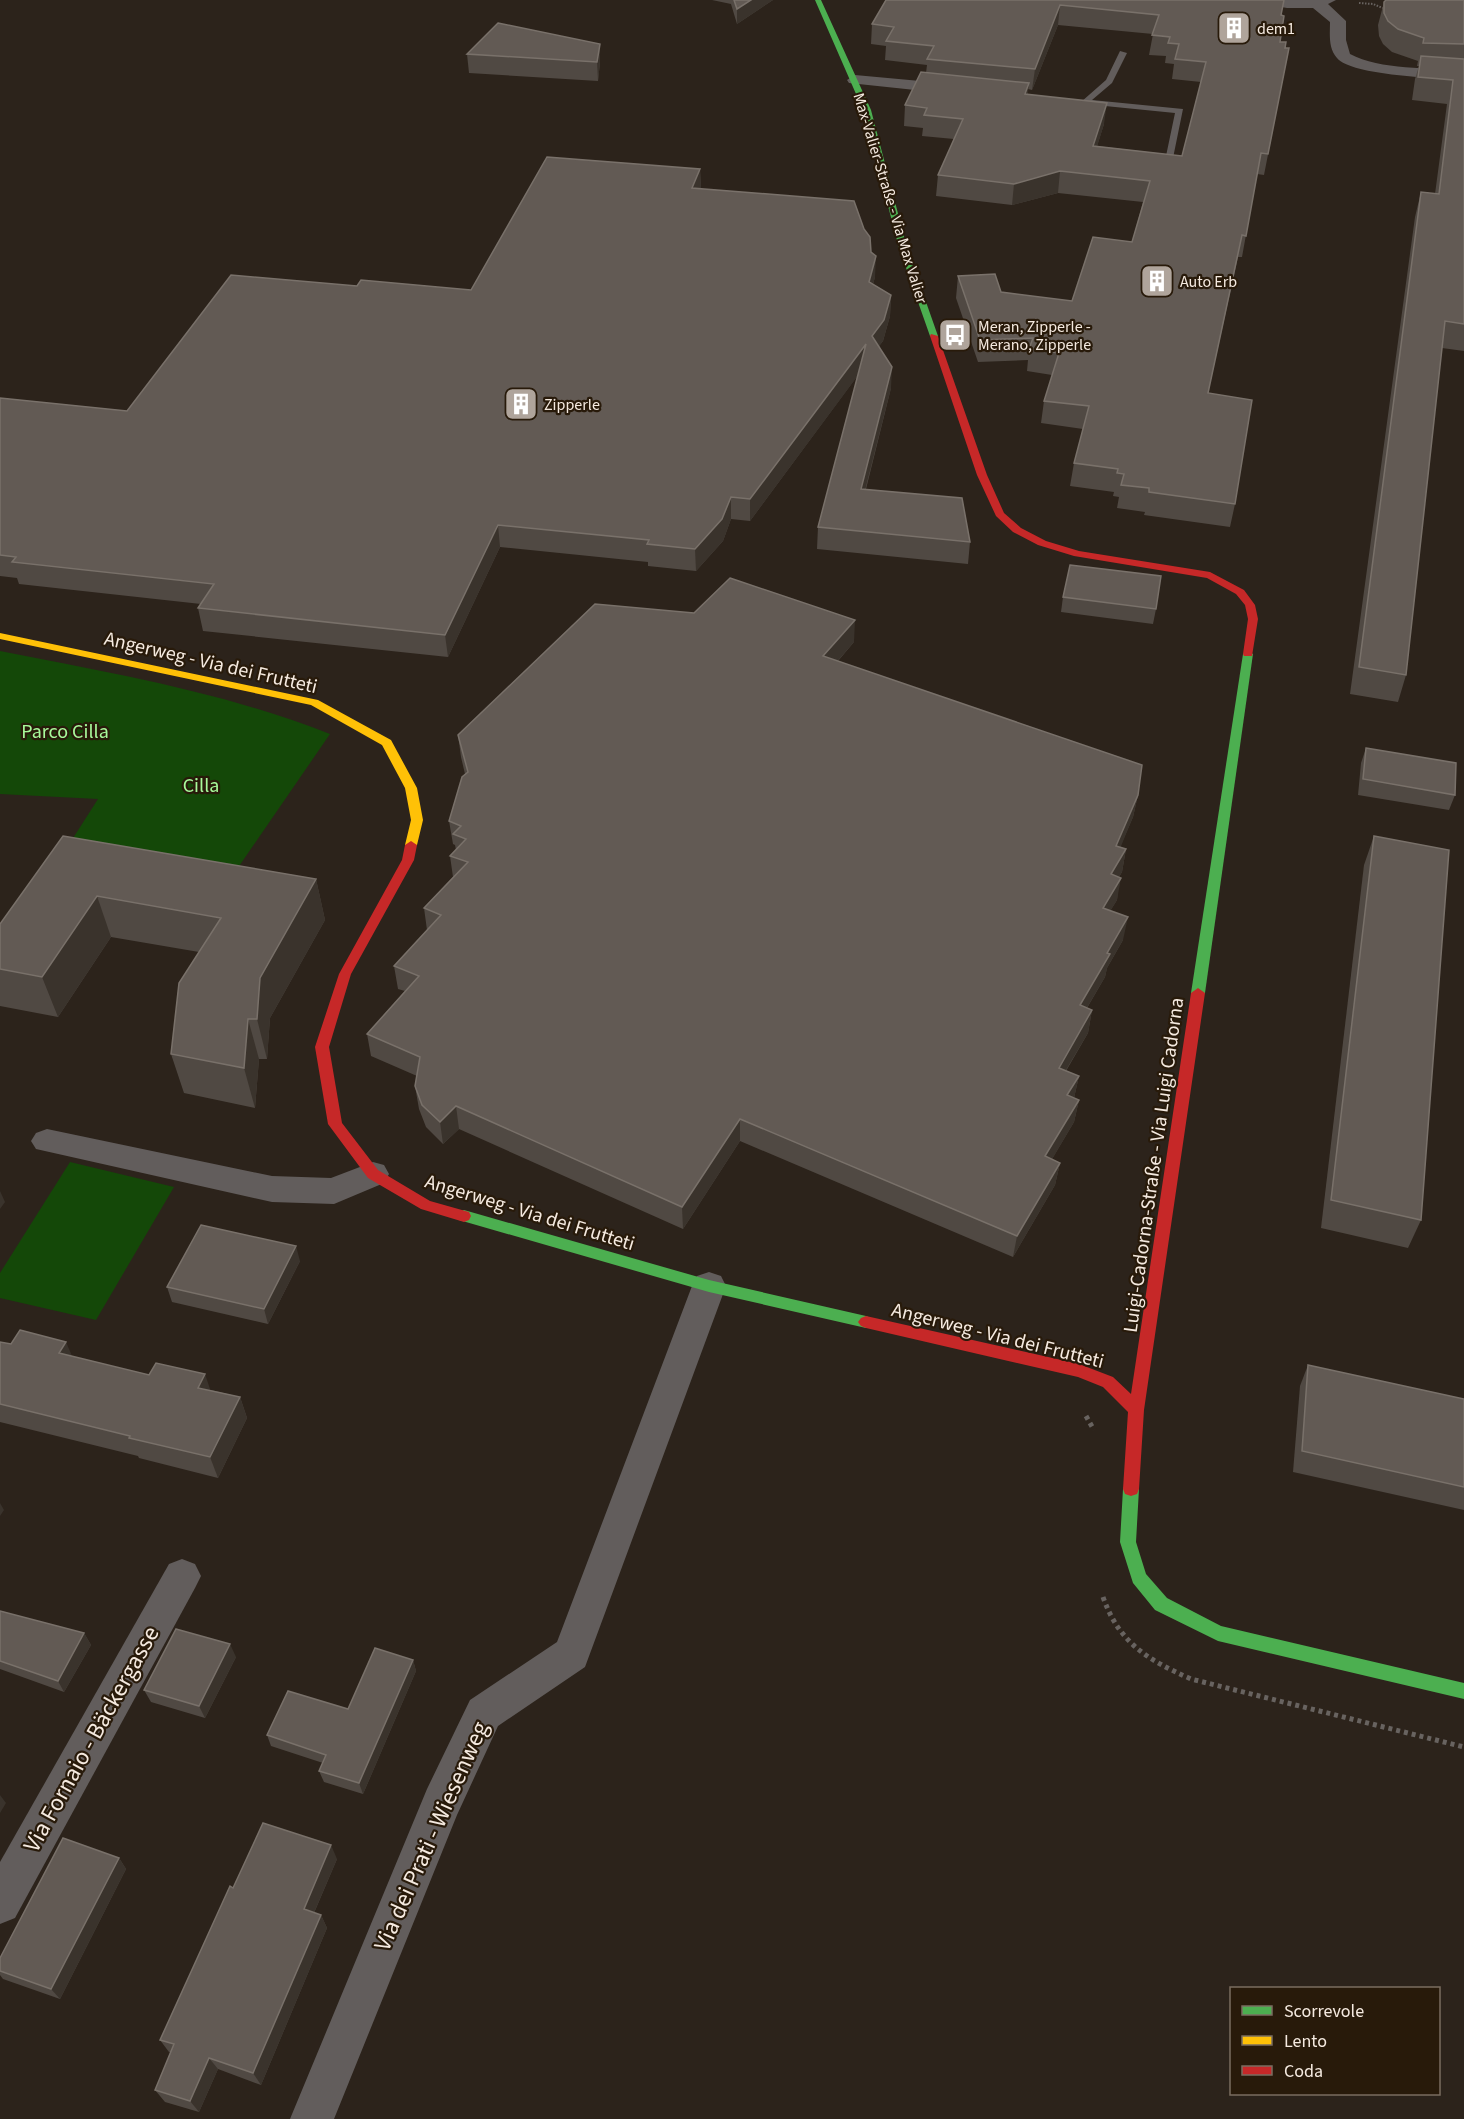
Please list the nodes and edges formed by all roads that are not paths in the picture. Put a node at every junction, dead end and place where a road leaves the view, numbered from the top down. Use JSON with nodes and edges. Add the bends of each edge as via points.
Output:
{"nodes":[{"id":1,"x":818,"y":0,"type":"edge"},
{"id":2,"x":1263,"y":0,"type":"edge"},
{"id":3,"x":1322,"y":2,"type":"edge"},
{"id":4,"x":1123,"y":53,"type":"dead end"},
{"id":5,"x":1464,"y":75,"type":"edge"},
{"id":6,"x":855,"y":80,"type":"junction"},
{"id":7,"x":970,"y":91,"type":"edge"},
{"id":8,"x":1170,"y":156,"type":"edge"},
{"id":9,"x":1240,"y":592,"type":"joint"},
{"id":10,"x":0,"y":636,"type":"edge"},
{"id":11,"x":47,"y":1141,"type":"dead end"},
{"id":12,"x":373,"y":1174,"type":"junction"},
{"id":13,"x":709,"y":1286,"type":"junction"},
{"id":14,"x":1136,"y":1410,"type":"junction"},
{"id":15,"x":182,"y":1575,"type":"dead end"},
{"id":16,"x":1464,"y":1691,"type":"edge"},
{"id":17,"x":0,"y":1903,"type":"edge"},
{"id":18,"x":312,"y":2119,"type":"edge"}],
"edges":[{"from":1,"to":6,"type":"street","name":"Max-Valier-Straße - Via Max Valier"},
{"from":2,"to":3,"type":"street","via":[[1288,4]]},
{"from":3,"to":5,"type":"street","via":[[1338,21],[1340,50],[1346,58],[1370,66]]},
{"from":4,"to":8,"type":"lane","via":[[1108,81],[1079,101],[1180,111]]},
{"from":6,"to":7,"type":"street","name":"Max-Valier-Straße - Via Max Valier"},
{"from":6,"to":9,"type":"street","name":"Max-Valier-Straße - Via Max Valier","via":[[867,110],[903,248],[982,475],[1000,514],[1017,530],[1042,543],[1078,554],[1210,575]]},
{"from":9,"to":14,"type":"street","name":"Luigi-Cadorna-Straße - Via Luigi Cadorna","via":[[1250,604],[1253,619]]},
{"from":10,"to":12,"type":"street","name":"Angerweg - Via dei Frutteti","via":[[314,702],[387,743],[411,788],[417,820],[408,860],[345,974],[322,1047],[335,1124]]},
{"from":11,"to":12,"type":"street","via":[[273,1189],[334,1191]]},
{"from":12,"to":13,"type":"street","name":"Angerweg - Via dei Frutteti","via":[[426,1205]]},
{"from":13,"to":14,"type":"street","name":"Angerweg - Via dei Frutteti","via":[[1080,1371],[1108,1382]]},
{"from":13,"to":18,"type":"street","name":"Via dei Prati - Wiesenweg","via":[[571,1654],[483,1713],[441,1803]]},
{"from":14,"to":16,"type":"street","name":"Luigi-Cadorna-Straße - Via Luigi Cadorna","via":[[1128,1542],[1139,1578],[1161,1604],[1218,1633]]},
{"from":15,"to":17,"type":"street","name":"Via Fornaio - Bäckergasse"}]}
